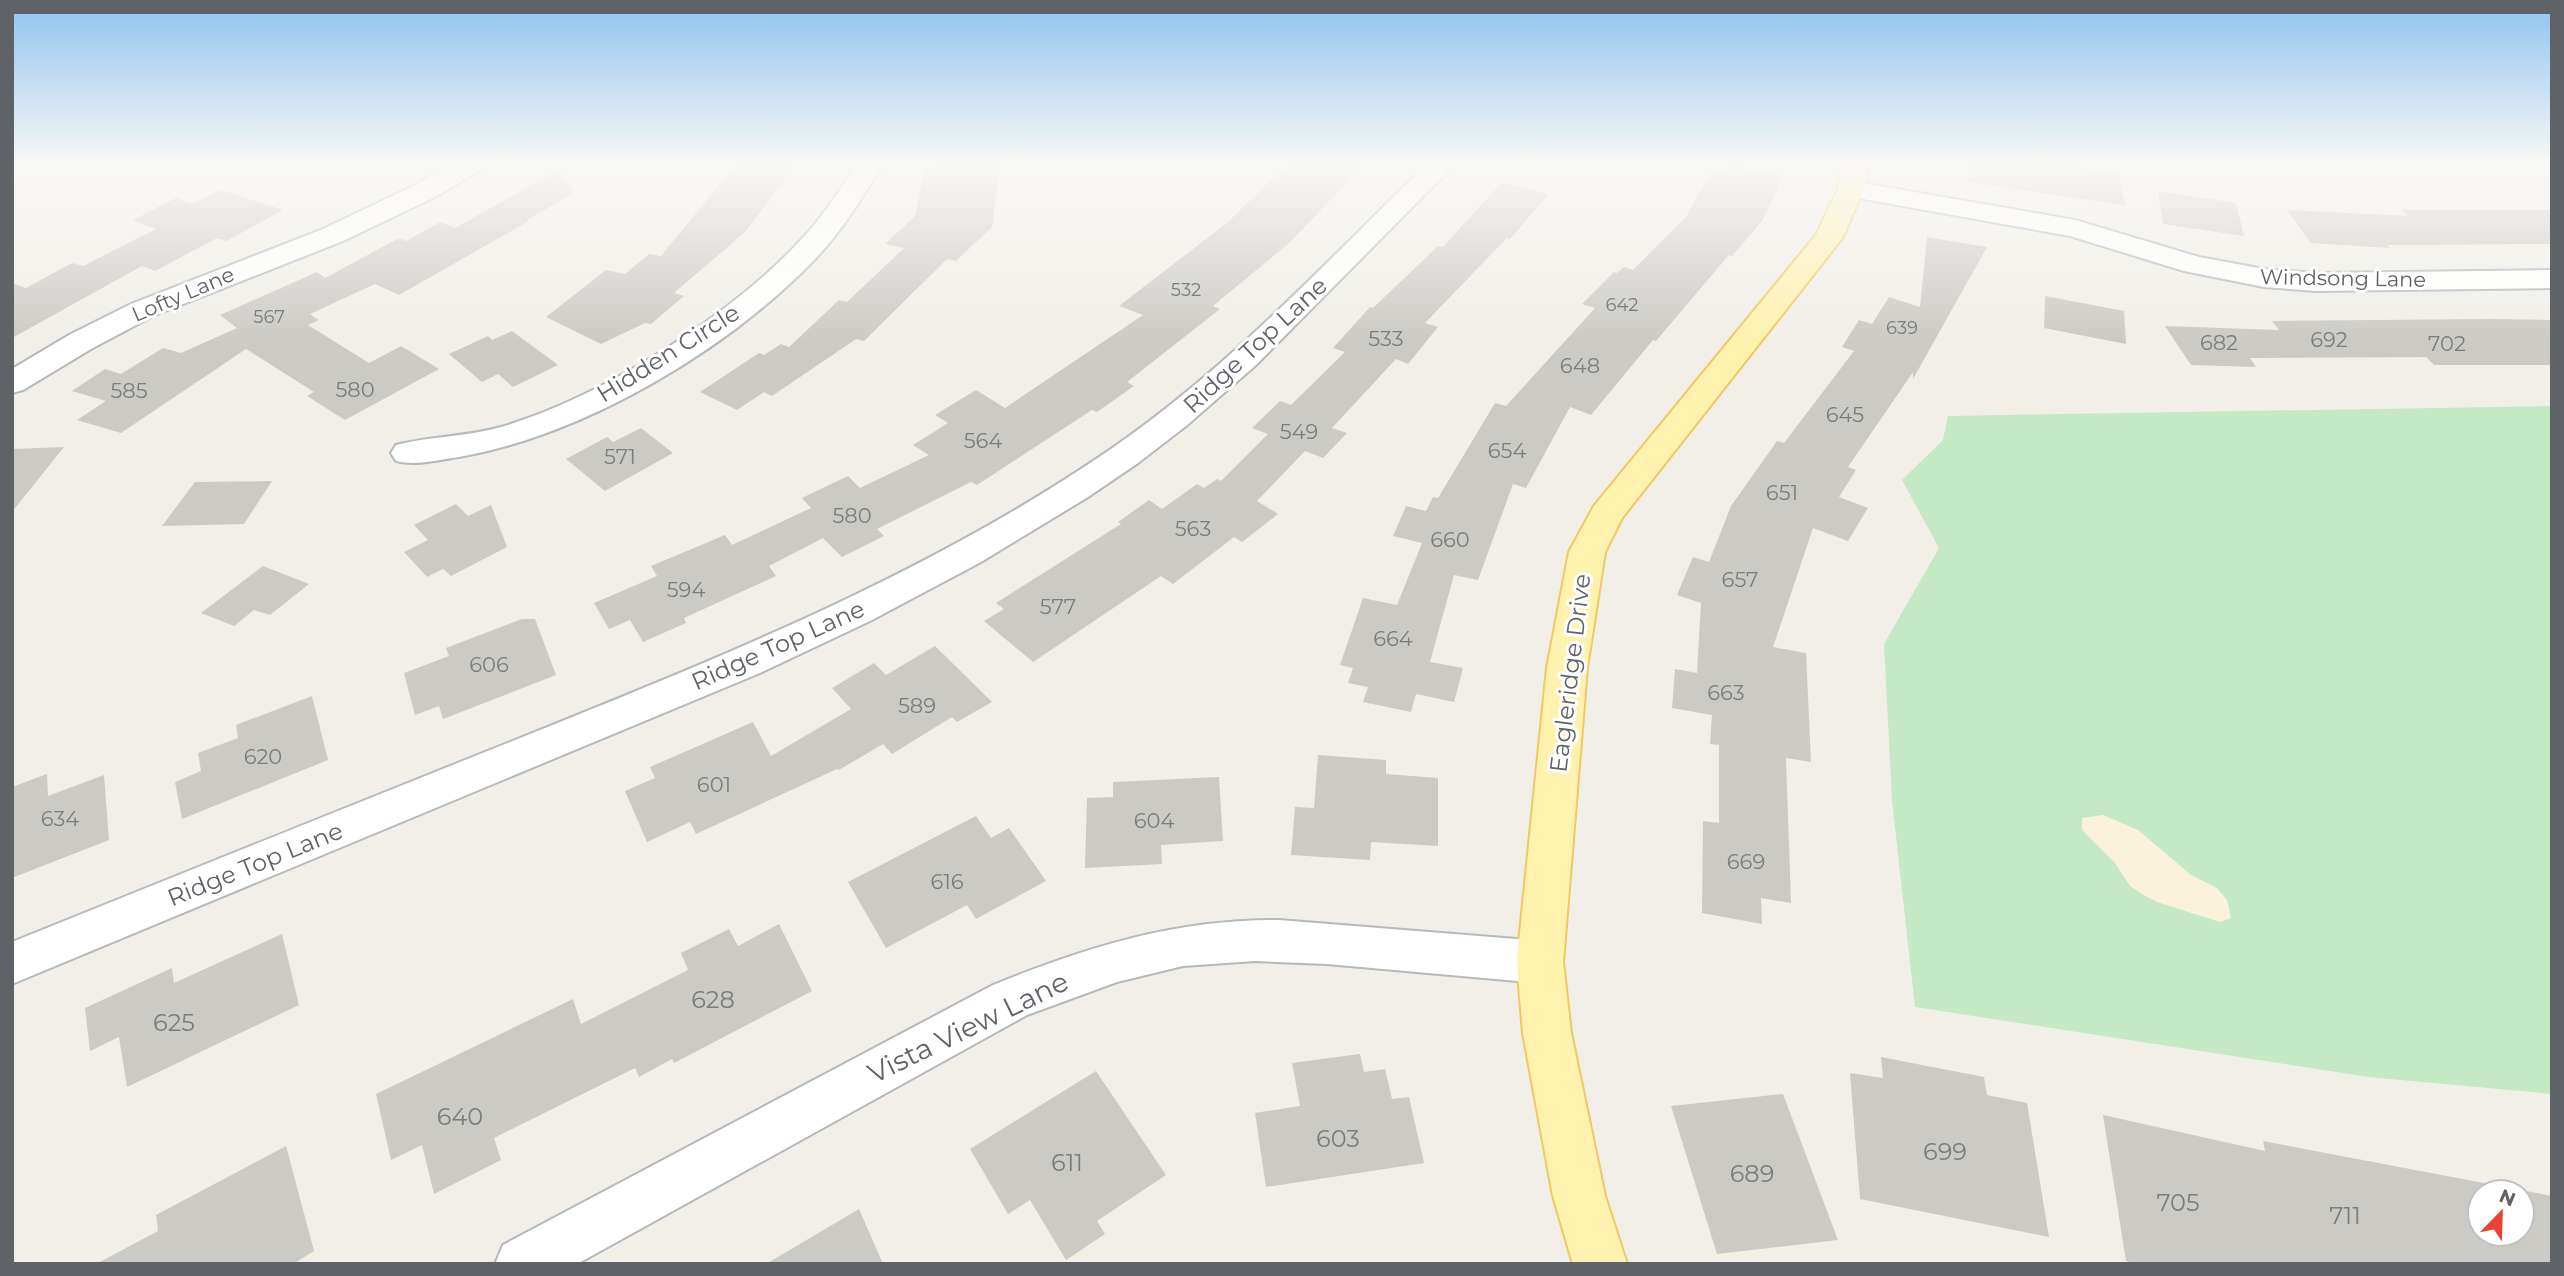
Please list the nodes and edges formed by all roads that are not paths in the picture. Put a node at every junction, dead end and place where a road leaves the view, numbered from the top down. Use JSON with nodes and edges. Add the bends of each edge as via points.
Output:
{"nodes":[{"id":1,"x":359,"y":223,"type":"edge"},
{"id":2,"x":831,"y":223,"type":"edge"},
{"id":3,"x":1383,"y":223,"type":"edge"},
{"id":4,"x":1835,"y":223,"type":"edge"},
{"id":5,"x":2052,"y":223,"type":"edge"},
{"id":6,"x":2552,"y":279,"type":"edge"},
{"id":7,"x":12,"y":383,"type":"edge"},
{"id":8,"x":408,"y":453,"type":"dead end"},
{"id":9,"x":1540,"y":962,"type":"junction"},
{"id":10,"x":12,"y":963,"type":"edge"},
{"id":11,"x":523,"y":1264,"type":"edge"},
{"id":12,"x":1600,"y":1264,"type":"edge"}],
"edges":[{"from":1,"to":7,"type":"street","name":"Lofty Lane","via":[[142,310]]},
{"from":2,"to":8,"type":"street","name":"Hidden Circle","via":[[748,302],[612,390],[544,423],[481,442]]},
{"from":3,"to":10,"type":"street","name":"Ridge Top Lane","via":[[1272,334],[1174,420],[1018,524],[829,625],[746,663]]},
{"from":4,"to":9,"type":"main road","name":"Eagleridge Drive","via":[[1829,237],[1614,503],[1587,552],[1567,668]]},
{"from":5,"to":6,"type":"street","name":"Windsong Lane","via":[[2194,265],[2264,278],[2316,282]]},
{"from":9,"to":11,"type":"street","name":"Vista View Lane","via":[[1299,941],[1185,945],[1116,961],[1010,1000]]},
{"from":9,"to":12,"type":"main road","name":"Eagleridge Drive","via":[[1547,1033],[1574,1169]]}]}
